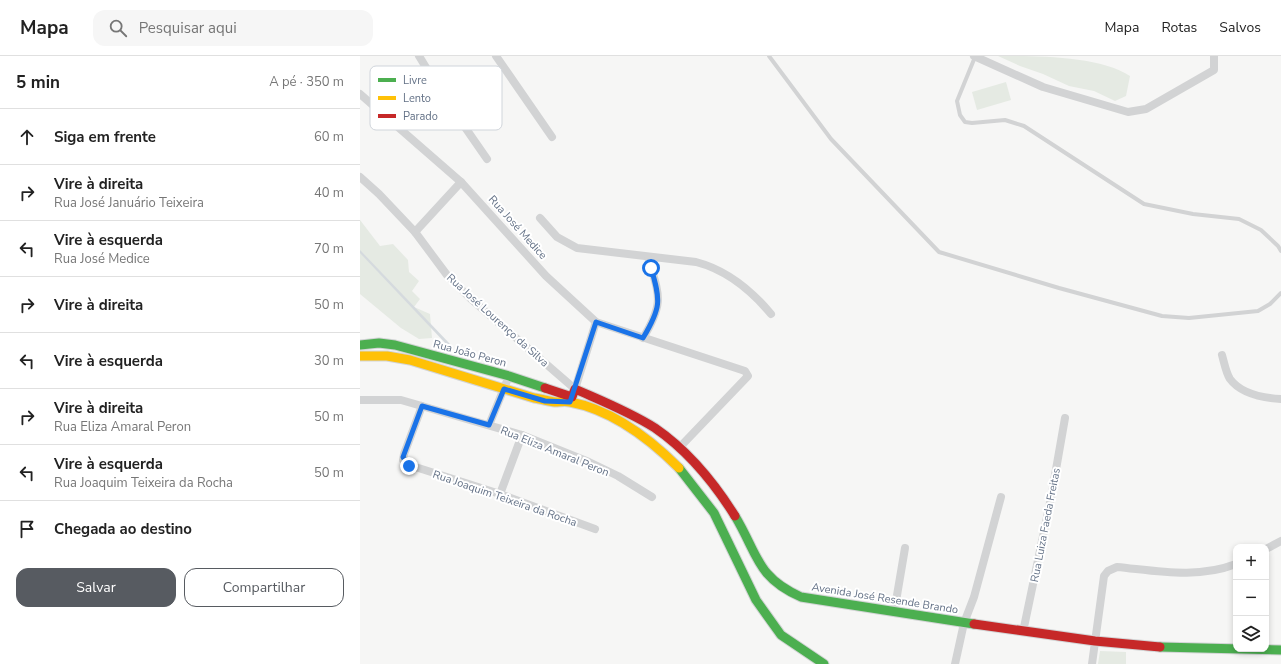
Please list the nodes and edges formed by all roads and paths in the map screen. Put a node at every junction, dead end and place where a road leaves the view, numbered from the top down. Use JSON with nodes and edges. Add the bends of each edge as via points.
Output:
{"nodes":[{"id":1,"x":419,"y":56,"type":"edge"},
{"id":2,"x":496,"y":56,"type":"edge"},
{"id":3,"x":769,"y":56,"type":"edge"},
{"id":4,"x":975,"y":56,"type":"edge"},
{"id":5,"x":1214,"y":56,"type":"edge"},
{"id":6,"x":425,"y":66,"type":"edge"},
{"id":7,"x":360,"y":94,"type":"edge"},
{"id":8,"x":370,"y":103,"type":"edge"},
{"id":9,"x":401,"y":130,"type":"edge"},
{"id":10,"x":467,"y":130,"type":"edge"},
{"id":11,"x":552,"y":137,"type":"dead end"},
{"id":12,"x":487,"y":159,"type":"dead end"},
{"id":13,"x":360,"y":177,"type":"edge"},
{"id":14,"x":461,"y":182,"type":"junction"},
{"id":15,"x":540,"y":218,"type":"dead end"},
{"id":16,"x":415,"y":232,"type":"junction"},
{"id":17,"x":1281,"y":251,"type":"edge"},
{"id":18,"x":648,"y":257,"type":"junction"},
{"id":19,"x":1281,"y":293,"type":"edge"},
{"id":20,"x":771,"y":314,"type":"dead end"},
{"id":21,"x":596,"y":322,"type":"junction"},
{"id":22,"x":643,"y":338,"type":"junction"},
{"id":23,"x":360,"y":344,"type":"edge"},
{"id":24,"x":1222,"y":355,"type":"dead end"},
{"id":25,"x":360,"y":356,"type":"edge"},
{"id":26,"x":509,"y":376,"type":"junction"},
{"id":27,"x":504,"y":389,"type":"junction"},
{"id":28,"x":572,"y":396,"type":"junction"},
{"id":29,"x":360,"y":400,"type":"edge"},
{"id":30,"x":1281,"y":400,"type":"edge"},
{"id":31,"x":422,"y":406,"type":"junction"},
{"id":32,"x":1065,"y":418,"type":"dead end"},
{"id":33,"x":489,"y":425,"type":"junction"},
{"id":34,"x":522,"y":435,"type":"junction"},
{"id":35,"x":679,"y":448,"type":"junction"},
{"id":36,"x":500,"y":494,"type":"junction"},
{"id":37,"x":652,"y":496,"type":"dead end"},
{"id":38,"x":1001,"y":497,"type":"dead end"},
{"id":39,"x":595,"y":529,"type":"dead end"},
{"id":40,"x":1281,"y":541,"type":"edge"},
{"id":41,"x":1269,"y":547,"type":"edge"},
{"id":42,"x":905,"y":548,"type":"dead end"},
{"id":43,"x":1233,"y":565,"type":"edge"},
{"id":44,"x":894,"y":613,"type":"junction"},
{"id":45,"x":964,"y":623,"type":"junction"},
{"id":46,"x":1023,"y":632,"type":"junction"},
{"id":47,"x":1095,"y":641,"type":"junction"},
{"id":48,"x":1281,"y":650,"type":"edge"},
{"id":49,"x":824,"y":664,"type":"edge"},
{"id":50,"x":955,"y":664,"type":"edge"},
{"id":51,"x":1092,"y":664,"type":"edge"}],
"edges":[{"from":1,"to":6,"type":"street"},
{"from":2,"to":11,"type":"street"},
{"from":3,"to":19,"type":"lane","via":[[831,139],[939,252],[1162,316],[1189,318],[1258,311]]},
{"from":4,"to":5,"type":"street","via":[[1042,87],[1128,112],[1146,109],[1214,70]]},
{"from":4,"to":17,"type":"lane","via":[[957,101],[965,122],[1005,120],[1024,126],[1144,204],[1193,214],[1239,219],[1261,230]]},
{"from":7,"to":8,"type":"street","name":"Rua José Medice"},
{"from":9,"to":14,"type":"street","name":"Rua José Medice"},
{"from":10,"to":12,"type":"street"},
{"from":13,"to":16,"type":"street","name":"Rua José Lourenço da Silva"},
{"from":14,"to":16,"type":"street"},
{"from":14,"to":21,"type":"street","name":"Rua José Medice","via":[[546,276]]},
{"from":15,"to":18,"type":"street","via":[[557,237],[577,248]]},
{"from":16,"to":28,"type":"street","name":"Rua José Lourenço da Silva","via":[[447,275]]},
{"from":18,"to":20,"type":"street","via":[[712,266],[743,286]]},
{"from":18,"to":22,"type":"street","via":[[658,301],[655,318]]},
{"from":21,"to":22,"type":"street"},
{"from":21,"to":28,"type":"street"},
{"from":22,"to":35,"type":"street","via":[[743,370],[748,376]]},
{"from":23,"to":26,"type":"street","name":"Rua João Peron","via":[[395,345]]},
{"from":24,"to":30,"type":"street","via":[[1230,379],[1246,392]]},
{"from":25,"to":27,"type":"street","via":[[387,356],[410,360]]},
{"from":26,"to":27,"type":"street"},
{"from":26,"to":28,"type":"street","name":"Rua João Peron"},
{"from":27,"to":28,"type":"street","via":[[545,401]]},
{"from":27,"to":33,"type":"street"},
{"from":28,"to":35,"type":"street","name":"Avenida José Resende Brando","via":[[633,415],[654,427]]},
{"from":28,"to":49,"type":"street","via":[[640,433],[660,448],[679,468],[714,513],[756,600],[768,619],[781,635]]},
{"from":29,"to":31,"type":"street","name":"Rua Eliza Amaral Peron","via":[[401,400]]},
{"from":31,"to":33,"type":"street","name":"Rua Eliza Amaral Peron"},
{"from":31,"to":36,"type":"street","name":"Rua Joaquim Teixeira da Rocha","via":[[404,454],[406,464]]},
{"from":32,"to":46,"type":"street","name":"Rua Luiza Faeda Freitas","via":[[1050,505]]},
{"from":33,"to":34,"type":"street","name":"Rua Eliza Amaral Peron"},
{"from":34,"to":36,"type":"street"},
{"from":34,"to":37,"type":"street","name":"Rua Eliza Amaral Peron","via":[[589,462]]},
{"from":35,"to":44,"type":"street","name":"Avenida José Resende Brando","via":[[738,520],[764,574],[775,584],[786,592],[801,597]]},
{"from":36,"to":39,"type":"street","name":"Rua Joaquim Teixeira da Rocha"},
{"from":38,"to":45,"type":"street","via":[[974,598]]},
{"from":40,"to":41,"type":"street"},
{"from":42,"to":44,"type":"street"},
{"from":43,"to":47,"type":"street","via":[[1190,574],[1117,567],[1111,569],[1104,576]]},
{"from":44,"to":45,"type":"street","name":"Avenida José Resende Brando"},
{"from":45,"to":46,"type":"street","name":"Avenida José Resende Brando"},
{"from":45,"to":50,"type":"street"},
{"from":46,"to":47,"type":"street","name":"Avenida José Resende Brando"},
{"from":47,"to":48,"type":"street","name":"Avenida José Resende Brando","via":[[1156,647]]},
{"from":47,"to":51,"type":"street"}]}
